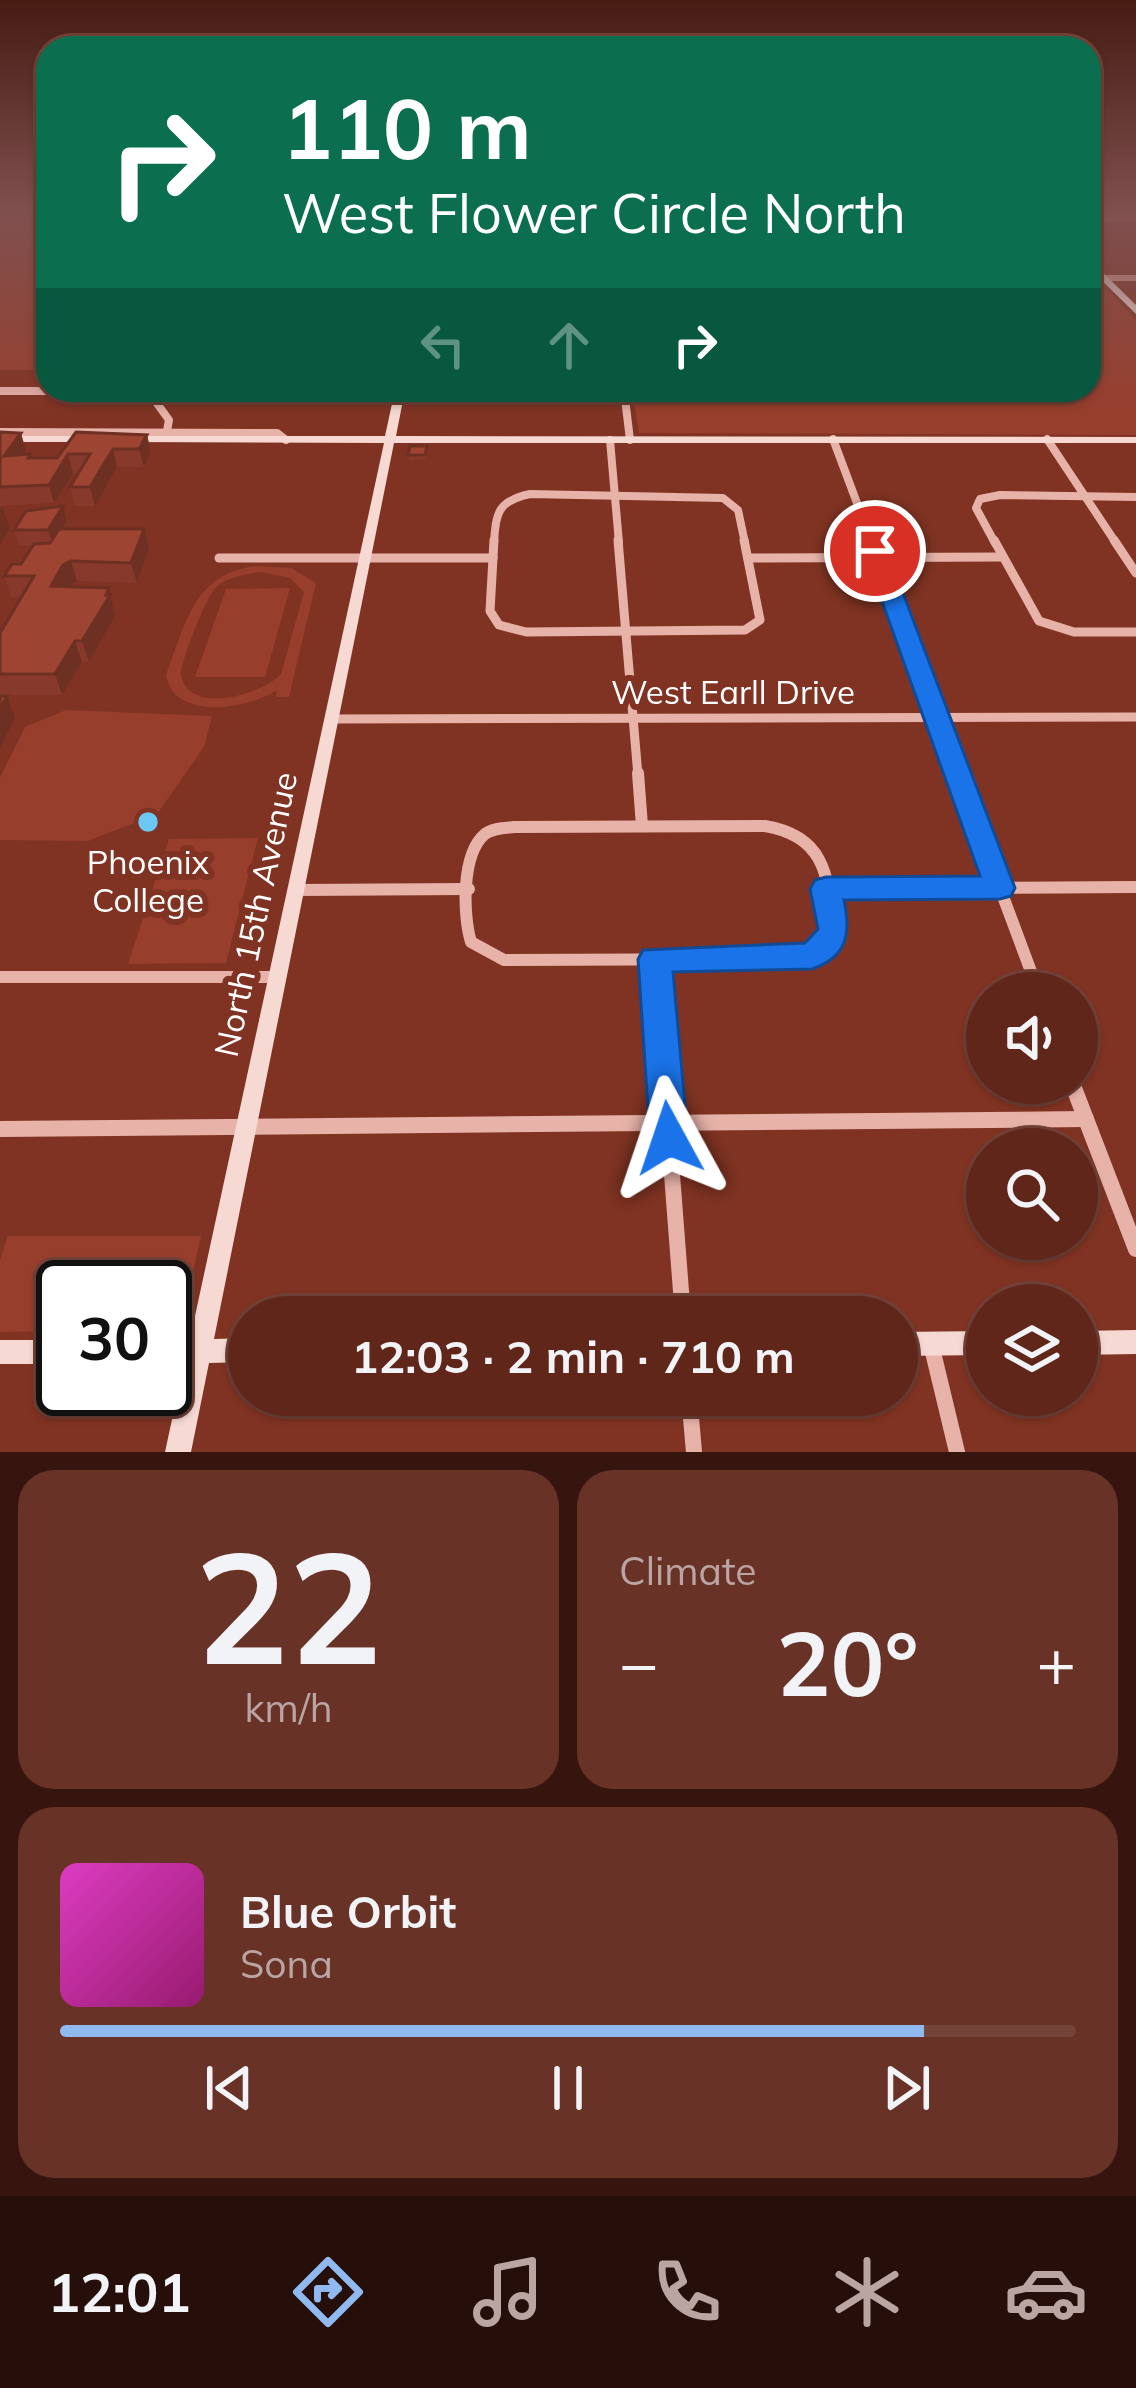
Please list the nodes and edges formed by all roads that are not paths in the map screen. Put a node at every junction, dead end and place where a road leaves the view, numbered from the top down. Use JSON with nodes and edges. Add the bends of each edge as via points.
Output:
{"nodes":[{"id":1,"x":1109,"y":283,"type":"edge"},
{"id":2,"x":1136,"y":311,"type":"edge"},
{"id":3,"x":0,"y":391,"type":"edge"},
{"id":4,"x":36,"y":391,"type":"edge"},
{"id":5,"x":156,"y":402,"type":"edge"},
{"id":6,"x":397,"y":402,"type":"edge"},
{"id":7,"x":625,"y":402,"type":"edge"},
{"id":8,"x":0,"y":435,"type":"edge"},
{"id":9,"x":167,"y":436,"type":"junction"},
{"id":10,"x":832,"y":439,"type":"junction"},
{"id":11,"x":388,"y":440,"type":"junction"},
{"id":12,"x":610,"y":440,"type":"junction"},
{"id":13,"x":630,"y":440,"type":"junction"},
{"id":14,"x":1047,"y":440,"type":"junction"},
{"id":15,"x":1136,"y":440,"type":"edge"},
{"id":16,"x":616,"y":494,"type":"junction"},
{"id":17,"x":1084,"y":495,"type":"junction"},
{"id":18,"x":1136,"y":497,"type":"edge"},
{"id":19,"x":1001,"y":556,"type":"junction"},
{"id":20,"x":878,"y":557,"type":"junction"},
{"id":21,"x":219,"y":558,"type":"dead end"},
{"id":22,"x":364,"y":558,"type":"junction"},
{"id":23,"x":493,"y":558,"type":"junction"},
{"id":24,"x":749,"y":558,"type":"junction"},
{"id":25,"x":1131,"y":558,"type":"edge"},
{"id":26,"x":1136,"y":574,"type":"edge"},
{"id":27,"x":628,"y":632,"type":"junction"},
{"id":28,"x":1136,"y":632,"type":"edge"},
{"id":29,"x":937,"y":717,"type":"junction"},
{"id":30,"x":1136,"y":717,"type":"edge"},
{"id":31,"x":634,"y":718,"type":"junction"},
{"id":32,"x":331,"y":719,"type":"junction"},
{"id":33,"x":642,"y":826,"type":"junction"},
{"id":34,"x":1136,"y":887,"type":"edge"},
{"id":35,"x":1000,"y":888,"type":"junction"},
{"id":36,"x":469,"y":889,"type":"junction"},
{"id":37,"x":826,"y":889,"type":"junction"},
{"id":38,"x":294,"y":890,"type":"junction"},
{"id":39,"x":655,"y":959,"type":"junction"},
{"id":40,"x":1031,"y":972,"type":"edge"},
{"id":41,"x":0,"y":976,"type":"edge"},
{"id":42,"x":274,"y":977,"type":"junction"},
{"id":43,"x":1080,"y":1104,"type":"edge"},
{"id":44,"x":1086,"y":1119,"type":"junction"},
{"id":45,"x":668,"y":1124,"type":"junction"},
{"id":46,"x":243,"y":1128,"type":"junction"},
{"id":47,"x":0,"y":1129,"type":"edge"},
{"id":48,"x":1136,"y":1249,"type":"edge"},
{"id":49,"x":681,"y":1296,"type":"edge"},
{"id":50,"x":1098,"y":1342,"type":"edge"},
{"id":51,"x":1136,"y":1342,"type":"edge"},
{"id":52,"x":966,"y":1343,"type":"edge"},
{"id":53,"x":918,"y":1344,"type":"edge"},
{"id":54,"x":931,"y":1344,"type":"junction"},
{"id":55,"x":228,"y":1351,"type":"edge"},
{"id":56,"x":0,"y":1352,"type":"edge"},
{"id":57,"x":36,"y":1352,"type":"edge"},
{"id":58,"x":192,"y":1352,"type":"edge"},
{"id":59,"x":199,"y":1352,"type":"junction"},
{"id":60,"x":691,"y":1416,"type":"edge"},
{"id":61,"x":178,"y":1452,"type":"edge"},
{"id":62,"x":694,"y":1452,"type":"edge"},
{"id":63,"x":956,"y":1452,"type":"edge"}],
"edges":[{"from":1,"to":2,"type":"main road"},
{"from":3,"to":4,"type":"street"},
{"from":5,"to":9,"type":"street","via":[[169,420]]},
{"from":6,"to":11,"type":"street","name":"North 15th Avenue"},
{"from":7,"to":13,"type":"street"},
{"from":8,"to":9,"type":"street"},
{"from":9,"to":11,"type":"street"},
{"from":10,"to":13,"type":"street"},
{"from":10,"to":14,"type":"street"},
{"from":10,"to":20,"type":"street"},
{"from":11,"to":12,"type":"street"},
{"from":11,"to":22,"type":"street","name":"North 15th Avenue"},
{"from":12,"to":13,"type":"street"},
{"from":12,"to":16,"type":"street"},
{"from":14,"to":15,"type":"street"},
{"from":14,"to":17,"type":"street"},
{"from":16,"to":23,"type":"street","via":[[510,498],[496,511]]},
{"from":16,"to":24,"type":"street","via":[[723,498],[737,507]]},
{"from":16,"to":27,"type":"street"},
{"from":17,"to":18,"type":"street"},
{"from":17,"to":19,"type":"street","via":[[980,499],[976,508]]},
{"from":17,"to":25,"type":"street"},
{"from":19,"to":20,"type":"street"},
{"from":19,"to":28,"type":"street","via":[[1031,615],[1050,627]]},
{"from":20,"to":24,"type":"street"},
{"from":20,"to":29,"type":"street"},
{"from":21,"to":22,"type":"street"},
{"from":22,"to":23,"type":"street"},
{"from":22,"to":32,"type":"street","name":"North 15th Avenue"},
{"from":23,"to":27,"type":"street","via":[[490,611],[500,625]]},
{"from":24,"to":27,"type":"street","via":[[762,615],[751,627]]},
{"from":25,"to":26,"type":"street"},
{"from":27,"to":31,"type":"street"},
{"from":29,"to":30,"type":"street","name":"West Earll Drive"},
{"from":29,"to":31,"type":"street","name":"West Earll Drive"},
{"from":29,"to":35,"type":"street"},
{"from":31,"to":32,"type":"street","name":"West Earll Drive"},
{"from":31,"to":33,"type":"street"},
{"from":32,"to":38,"type":"street","name":"North 15th Avenue"},
{"from":33,"to":36,"type":"street","via":[[485,833],[472,850]]},
{"from":33,"to":37,"type":"street","via":[[796,830],[816,850]]},
{"from":34,"to":35,"type":"street"},
{"from":35,"to":37,"type":"street"},
{"from":35,"to":40,"type":"street"},
{"from":36,"to":38,"type":"street"},
{"from":36,"to":39,"type":"street","via":[[466,928],[486,955]]},
{"from":37,"to":39,"type":"street","via":[[834,929],[812,956]]},
{"from":38,"to":42,"type":"street","name":"North 15th Avenue"},
{"from":39,"to":45,"type":"street"},
{"from":41,"to":42,"type":"street"},
{"from":42,"to":46,"type":"street","name":"North 15th Avenue"},
{"from":43,"to":44,"type":"street"},
{"from":44,"to":45,"type":"street"},
{"from":44,"to":48,"type":"street"},
{"from":45,"to":46,"type":"street"},
{"from":45,"to":49,"type":"street"},
{"from":46,"to":47,"type":"street"},
{"from":46,"to":59,"type":"street","name":"North 15th Avenue"},
{"from":50,"to":51,"type":"street"},
{"from":52,"to":54,"type":"street"},
{"from":53,"to":54,"type":"street"},
{"from":54,"to":63,"type":"street"},
{"from":55,"to":59,"type":"street"},
{"from":56,"to":57,"type":"street"},
{"from":58,"to":59,"type":"street"},
{"from":59,"to":61,"type":"street","name":"North 15th Avenue"},
{"from":60,"to":62,"type":"street"}]}
